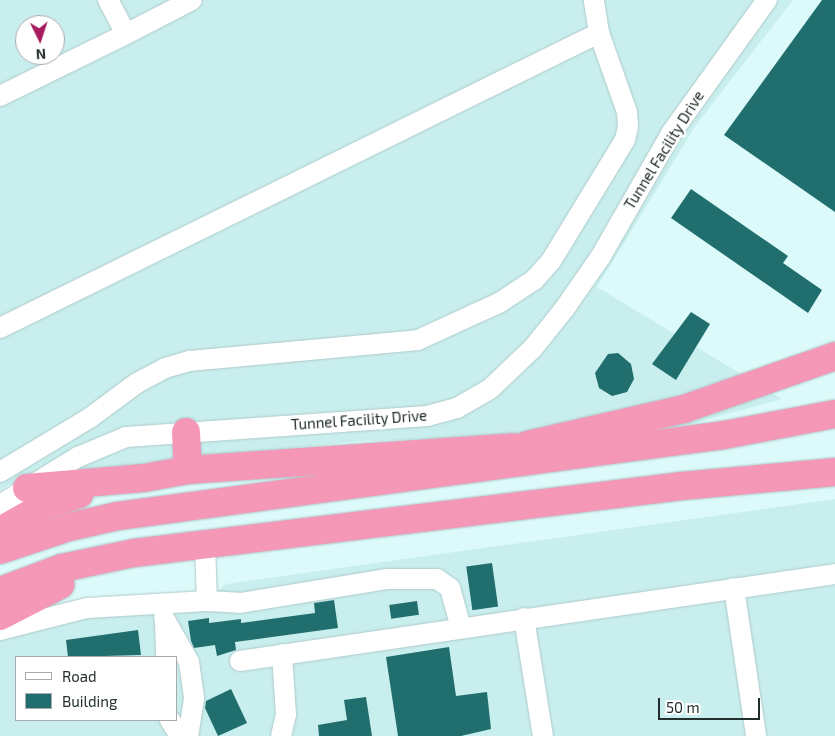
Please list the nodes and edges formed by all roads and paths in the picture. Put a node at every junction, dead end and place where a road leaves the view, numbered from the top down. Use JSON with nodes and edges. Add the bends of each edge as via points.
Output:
{"nodes":[{"id":1,"x":108,"y":0,"type":"edge"},
{"id":2,"x":192,"y":0,"type":"edge"},
{"id":3,"x":594,"y":0,"type":"edge"},
{"id":4,"x":767,"y":0,"type":"edge"},
{"id":5,"x":599,"y":33,"type":"junction"},
{"id":6,"x":126,"y":34,"type":"junction"},
{"id":7,"x":0,"y":96,"type":"edge"},
{"id":8,"x":0,"y":328,"type":"edge"},
{"id":9,"x":835,"y":349,"type":"edge"},
{"id":10,"x":835,"y":356,"type":"edge"},
{"id":11,"x":785,"y":374,"type":"junction"},
{"id":12,"x":835,"y":405,"type":"edge"},
{"id":13,"x":835,"y":414,"type":"edge"},
{"id":14,"x":780,"y":426,"type":"junction"},
{"id":15,"x":186,"y":432,"type":"junction"},
{"id":16,"x":525,"y":446,"type":"junction"},
{"id":17,"x":835,"y":456,"type":"edge"},
{"id":18,"x":188,"y":470,"type":"junction"},
{"id":19,"x":0,"y":472,"type":"edge"},
{"id":20,"x":835,"y":472,"type":"edge"},
{"id":21,"x":144,"y":478,"type":"junction"},
{"id":22,"x":682,"y":486,"type":"junction"},
{"id":23,"x":27,"y":488,"type":"junction"},
{"id":24,"x":292,"y":492,"type":"junction"},
{"id":25,"x":0,"y":505,"type":"edge"},
{"id":26,"x":0,"y":531,"type":"edge"},
{"id":27,"x":205,"y":545,"type":"junction"},
{"id":28,"x":0,"y":550,"type":"edge"},
{"id":29,"x":835,"y":574,"type":"edge"},
{"id":30,"x":734,"y":588,"type":"junction"},
{"id":31,"x":0,"y":591,"type":"edge"},
{"id":32,"x":208,"y":601,"type":"junction"},
{"id":33,"x":164,"y":611,"type":"junction"},
{"id":34,"x":0,"y":616,"type":"edge"},
{"id":35,"x":524,"y":618,"type":"junction"},
{"id":36,"x":461,"y":628,"type":"junction"},
{"id":37,"x":0,"y":630,"type":"edge"},
{"id":38,"x":282,"y":654,"type":"junction"},
{"id":39,"x":159,"y":656,"type":"edge"},
{"id":40,"x":166,"y":656,"type":"edge"},
{"id":41,"x":176,"y":656,"type":"edge"},
{"id":42,"x":240,"y":661,"type":"dead end"},
{"id":43,"x":178,"y":662,"type":"edge"},
{"id":44,"x":171,"y":721,"type":"edge"},
{"id":45,"x":177,"y":721,"type":"edge"},
{"id":46,"x":184,"y":736,"type":"edge"},
{"id":47,"x":281,"y":736,"type":"edge"},
{"id":48,"x":543,"y":736,"type":"edge"},
{"id":49,"x":756,"y":736,"type":"edge"}],
"edges":[{"from":1,"to":6,"type":"street"},
{"from":2,"to":6,"type":"street"},
{"from":3,"to":5,"type":"street"},
{"from":4,"to":15,"type":"street","name":"Tunnel Facility Drive","via":[[672,132],[601,256],[565,308],[533,348],[490,389],[457,408],[427,416]]},
{"from":5,"to":8,"type":"street"},
{"from":5,"to":19,"type":"street","via":[[627,112],[625,140],[551,261],[534,280],[499,303],[418,340],[189,361],[165,368],[137,383],[91,418]]},
{"from":6,"to":7,"type":"street"},
{"from":9,"to":11,"type":"highway"},
{"from":10,"to":11,"type":"highway"},
{"from":11,"to":16,"type":"highway","via":[[684,409]]},
{"from":12,"to":14,"type":"highway"},
{"from":13,"to":14,"type":"highway"},
{"from":14,"to":24,"type":"highway","via":[[365,486]]},
{"from":15,"to":18,"type":"highway"},
{"from":15,"to":23,"type":"street","name":"Tunnel Facility Drive","via":[[136,436],[107,443]]},
{"from":16,"to":18,"type":"highway"},
{"from":16,"to":24,"type":"highway"},
{"from":17,"to":22,"type":"highway"},
{"from":18,"to":21,"type":"highway"},
{"from":20,"to":22,"type":"highway"},
{"from":21,"to":23,"type":"highway"},
{"from":21,"to":26,"type":"highway","via":[[57,500]]},
{"from":22,"to":27,"type":"highway"},
{"from":23,"to":25,"type":"street","name":"Tunnel Facility Drive"},
{"from":24,"to":28,"type":"highway","via":[[118,516],[69,527]]},
{"from":27,"to":31,"type":"highway","via":[[90,561]]},
{"from":27,"to":32,"type":"street"},
{"from":27,"to":34,"type":"highway","via":[[183,556],[84,576],[44,591]]},
{"from":29,"to":30,"type":"street"},
{"from":30,"to":35,"type":"street"},
{"from":30,"to":49,"type":"street"},
{"from":32,"to":33,"type":"street"},
{"from":32,"to":36,"type":"street","via":[[240,603],[386,579],[437,579],[450,588]]},
{"from":33,"to":37,"type":"street","via":[[77,610]]},
{"from":33,"to":39,"type":"street"},
{"from":33,"to":40,"type":"street"},
{"from":33,"to":41,"type":"street"},
{"from":35,"to":36,"type":"street"},
{"from":35,"to":48,"type":"street"},
{"from":36,"to":38,"type":"street"},
{"from":38,"to":42,"type":"street"},
{"from":38,"to":47,"type":"street","via":[[286,716]]},
{"from":43,"to":46,"type":"street"},
{"from":44,"to":46,"type":"street"},
{"from":45,"to":46,"type":"street"}]}
